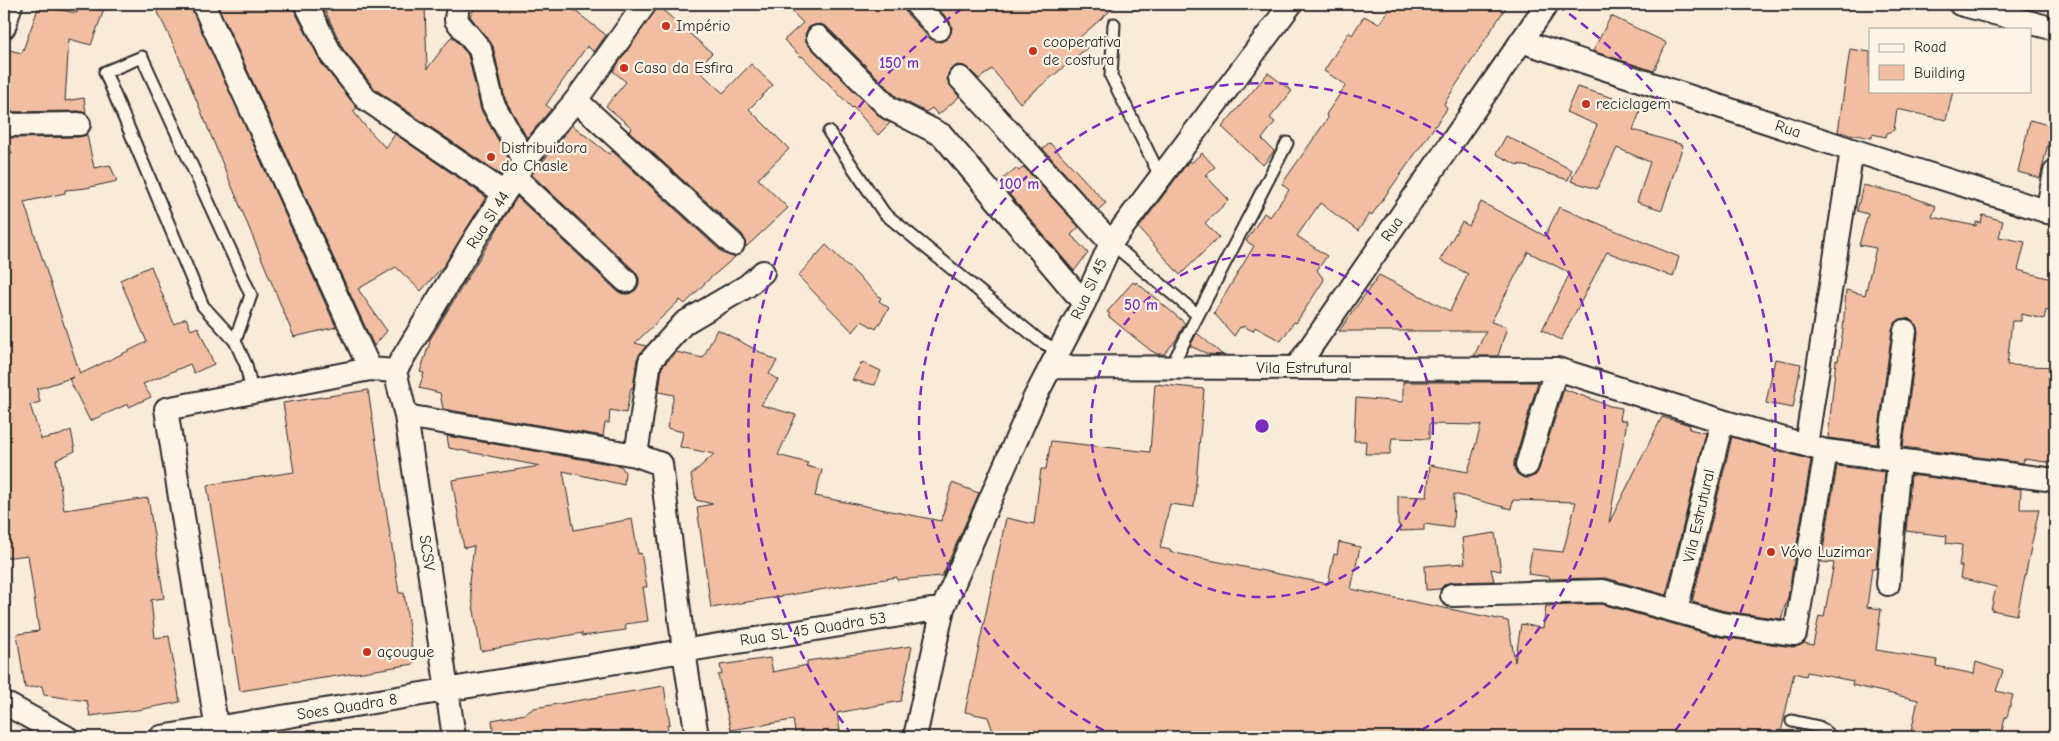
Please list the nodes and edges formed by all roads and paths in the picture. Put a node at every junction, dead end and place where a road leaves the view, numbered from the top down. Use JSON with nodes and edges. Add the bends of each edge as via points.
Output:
{"nodes":[{"id":1,"x":11,"y":4,"type":"edge"},
{"id":2,"x":203,"y":4,"type":"edge"},
{"id":3,"x":306,"y":4,"type":"edge"},
{"id":4,"x":458,"y":4,"type":"edge"},
{"id":5,"x":645,"y":4,"type":"edge"},
{"id":6,"x":916,"y":4,"type":"edge"},
{"id":7,"x":1291,"y":4,"type":"edge"},
{"id":8,"x":1547,"y":4,"type":"edge"},
{"id":9,"x":1960,"y":4,"type":"edge"},
{"id":10,"x":1114,"y":24,"type":"dead end"},
{"id":11,"x":4,"y":27,"type":"edge"},
{"id":12,"x":939,"y":29,"type":"dead end"},
{"id":13,"x":2055,"y":29,"type":"edge"},
{"id":14,"x":818,"y":37,"type":"dead end"},
{"id":15,"x":1522,"y":41,"type":"junction"},
{"id":16,"x":960,"y":78,"type":"dead end"},
{"id":17,"x":576,"y":100,"type":"junction"},
{"id":18,"x":79,"y":124,"type":"dead end"},
{"id":19,"x":4,"y":125,"type":"edge"},
{"id":20,"x":829,"y":132,"type":"dead end"},
{"id":21,"x":1287,"y":142,"type":"dead end"},
{"id":22,"x":1852,"y":150,"type":"junction"},
{"id":23,"x":2055,"y":172,"type":"edge"},
{"id":24,"x":1160,"y":176,"type":"junction"},
{"id":25,"x":515,"y":177,"type":"junction"},
{"id":26,"x":2051,"y":213,"type":"edge"},
{"id":27,"x":1111,"y":243,"type":"junction"},
{"id":28,"x":733,"y":244,"type":"dead end"},
{"id":29,"x":763,"y":272,"type":"dead end"},
{"id":30,"x":626,"y":281,"type":"dead end"},
{"id":31,"x":1084,"y":303,"type":"junction"},
{"id":32,"x":1198,"y":315,"type":"junction"},
{"id":33,"x":1905,"y":331,"type":"dead end"},
{"id":34,"x":235,"y":341,"type":"junction"},
{"id":35,"x":1055,"y":359,"type":"junction"},
{"id":36,"x":1171,"y":367,"type":"junction"},
{"id":37,"x":1296,"y":368,"type":"junction"},
{"id":38,"x":370,"y":369,"type":"junction"},
{"id":39,"x":1557,"y":369,"type":"junction"},
{"id":40,"x":395,"y":371,"type":"junction"},
{"id":41,"x":252,"y":392,"type":"junction"},
{"id":42,"x":406,"y":416,"type":"junction"},
{"id":43,"x":1722,"y":421,"type":"junction"},
{"id":44,"x":1816,"y":448,"type":"junction"},
{"id":45,"x":636,"y":455,"type":"junction"},
{"id":46,"x":1894,"y":460,"type":"junction"},
{"id":47,"x":1526,"y":465,"type":"dead end"},
{"id":48,"x":2055,"y":480,"type":"edge"},
{"id":49,"x":1888,"y":584,"type":"dead end"},
{"id":50,"x":1452,"y":594,"type":"dead end"},
{"id":51,"x":942,"y":608,"type":"junction"},
{"id":52,"x":1676,"y":611,"type":"junction"},
{"id":53,"x":684,"y":651,"type":"junction"},
{"id":54,"x":447,"y":690,"type":"junction"},
{"id":55,"x":5,"y":699,"type":"edge"},
{"id":56,"x":1792,"y":721,"type":"dead end"},
{"id":57,"x":218,"y":733,"type":"edge"},
{"id":58,"x":66,"y":737,"type":"edge"},
{"id":59,"x":161,"y":737,"type":"edge"},
{"id":60,"x":454,"y":737,"type":"edge"},
{"id":61,"x":697,"y":737,"type":"edge"},
{"id":62,"x":915,"y":737,"type":"edge"},
{"id":63,"x":1831,"y":737,"type":"edge"}],
"edges":[{"from":1,"to":11,"type":"street"},
{"from":2,"to":38,"type":"street"},
{"from":3,"to":25,"type":"street","via":[[332,56],[366,99]]},
{"from":4,"to":25,"type":"street","via":[[456,20],[480,49]]},
{"from":5,"to":17,"type":"street","name":"Rua Sl 44"},
{"from":6,"to":12,"type":"street"},
{"from":7,"to":24,"type":"street","name":"Rua Sl 45"},
{"from":8,"to":15,"type":"street","name":"Rua"},
{"from":9,"to":13,"type":"street"},
{"from":10,"to":24,"type":"lane","via":[[1111,76]]},
{"from":14,"to":31,"type":"street","via":[[889,108],[942,135]]},
{"from":15,"to":22,"type":"street","name":"Rua"},
{"from":15,"to":37,"type":"street","name":"Rua"},
{"from":16,"to":27,"type":"street"},
{"from":17,"to":25,"type":"street","name":"Rua Sl 44"},
{"from":17,"to":28,"type":"street"},
{"from":18,"to":19,"type":"street"},
{"from":20,"to":35,"type":"lane","via":[[884,213],[1040,341]]},
{"from":21,"to":32,"type":"lane"},
{"from":22,"to":26,"type":"street","name":"Rua"},
{"from":22,"to":44,"type":"street"},
{"from":23,"to":26,"type":"street"},
{"from":24,"to":27,"type":"street","name":"Rua Sl 45"},
{"from":25,"to":30,"type":"street"},
{"from":25,"to":40,"type":"street","name":"Rua Sl 44"},
{"from":27,"to":31,"type":"street","name":"Rua Sl 45"},
{"from":27,"to":32,"type":"lane"},
{"from":29,"to":45,"type":"street","via":[[747,286],[684,323],[650,362]]},
{"from":31,"to":35,"type":"street","name":"Rua Sl 45"},
{"from":32,"to":36,"type":"lane"},
{"from":33,"to":46,"type":"street"},
{"from":34,"to":34,"type":"lane","via":[[203,306],[105,72],[142,57],[251,295]]},
{"from":34,"to":41,"type":"lane","via":[[246,366]]},
{"from":35,"to":36,"type":"street","name":"Vila Estrutural"},
{"from":35,"to":51,"type":"street","name":"Rua Sl 45","via":[[1020,429]]},
{"from":36,"to":37,"type":"street","name":"Vila Estrutural"},
{"from":37,"to":39,"type":"street","name":"Vila Estrutural"},
{"from":38,"to":40,"type":"street"},
{"from":38,"to":41,"type":"street"},
{"from":39,"to":43,"type":"street","name":"Vila Estrutural"},
{"from":39,"to":47,"type":"street"},
{"from":40,"to":42,"type":"street","name":"SCSV"},
{"from":41,"to":57,"type":"street","via":[[166,409]]},
{"from":42,"to":45,"type":"street"},
{"from":42,"to":54,"type":"street","name":"SCSV"},
{"from":43,"to":44,"type":"street","name":"Vila Estrutural"},
{"from":43,"to":52,"type":"street","name":"Vila Estrutural"},
{"from":44,"to":46,"type":"street","name":"Vila Estrutural"},
{"from":44,"to":52,"type":"street","via":[[1795,634],[1722,624]]},
{"from":45,"to":53,"type":"street","via":[[661,464]]},
{"from":46,"to":48,"type":"street","name":"Vila Estrutural"},
{"from":46,"to":49,"type":"street"},
{"from":50,"to":52,"type":"street","via":[[1603,591]]},
{"from":51,"to":53,"type":"street","name":"Rua SL 45 Quadra 53"},
{"from":51,"to":62,"type":"street","name":"Rua Sl 45"},
{"from":53,"to":54,"type":"street","name":"Rua SL 45 Quadra 53"},
{"from":53,"to":61,"type":"street"},
{"from":54,"to":57,"type":"street","name":"Soes Quadra 8"},
{"from":54,"to":60,"type":"street","name":"SCSV"},
{"from":55,"to":58,"type":"street"},
{"from":56,"to":63,"type":"lane","via":[[1819,727]]},
{"from":57,"to":59,"type":"street","name":"Soes Quadra 8"}]}
